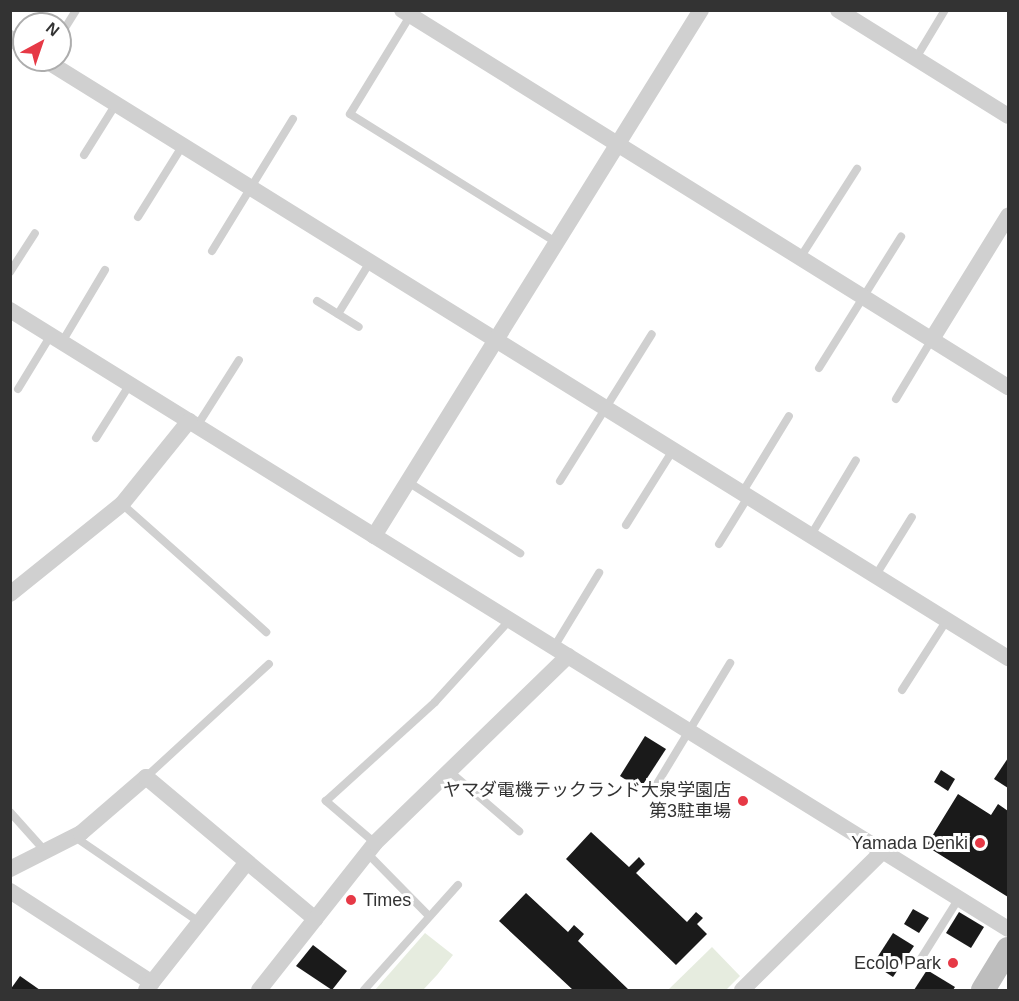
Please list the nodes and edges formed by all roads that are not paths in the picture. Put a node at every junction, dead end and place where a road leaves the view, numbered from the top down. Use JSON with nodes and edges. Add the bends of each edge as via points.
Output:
{"nodes":[{"id":1,"x":701,"y":10,"type":"edge"},
{"id":2,"x":945,"y":10,"type":"edge"},
{"id":3,"x":843,"y":12,"type":"edge"},
{"id":4,"x":406,"y":13,"type":"edge"},
{"id":5,"x":915,"y":58,"type":"junction"},
{"id":6,"x":64,"y":72,"type":"edge"},
{"id":7,"x":116,"y":104,"type":"junction"},
{"id":8,"x":1008,"y":116,"type":"edge"},
{"id":9,"x":293,"y":119,"type":"dead end"},
{"id":10,"x":618,"y":144,"type":"junction"},
{"id":11,"x":183,"y":145,"type":"junction"},
{"id":12,"x":84,"y":154,"type":"dead end"},
{"id":13,"x":857,"y":169,"type":"dead end"},
{"id":14,"x":252,"y":188,"type":"junction"},
{"id":15,"x":1008,"y":216,"type":"edge"},
{"id":16,"x":138,"y":217,"type":"dead end"},
{"id":17,"x":35,"y":233,"type":"dead end"},
{"id":18,"x":901,"y":237,"type":"dead end"},
{"id":19,"x":557,"y":243,"type":"junction"},
{"id":20,"x":212,"y":251,"type":"dead end"},
{"id":21,"x":800,"y":258,"type":"junction"},
{"id":22,"x":370,"y":262,"type":"junction"},
{"id":23,"x":105,"y":270,"type":"dead end"},
{"id":24,"x":10,"y":272,"type":"edge"},
{"id":25,"x":863,"y":297,"type":"junction"},
{"id":26,"x":317,"y":301,"type":"dead end"},
{"id":27,"x":10,"y":310,"type":"edge"},
{"id":28,"x":338,"y":314,"type":"junction"},
{"id":29,"x":359,"y":327,"type":"dead end"},
{"id":30,"x":652,"y":334,"type":"dead end"},
{"id":31,"x":56,"y":338,"type":"junction"},
{"id":32,"x":932,"y":339,"type":"junction"},
{"id":33,"x":496,"y":340,"type":"junction"},
{"id":34,"x":239,"y":360,"type":"dead end"},
{"id":35,"x":819,"y":368,"type":"dead end"},
{"id":36,"x":130,"y":384,"type":"junction"},
{"id":37,"x":1008,"y":387,"type":"edge"},
{"id":38,"x":18,"y":389,"type":"dead end"},
{"id":39,"x":896,"y":399,"type":"dead end"},
{"id":40,"x":606,"y":408,"type":"junction"},
{"id":41,"x":789,"y":416,"type":"dead end"},
{"id":42,"x":193,"y":424,"type":"junction"},
{"id":43,"x":96,"y":438,"type":"dead end"},
{"id":44,"x":673,"y":450,"type":"junction"},
{"id":45,"x":856,"y":460,"type":"dead end"},
{"id":46,"x":560,"y":481,"type":"dead end"},
{"id":47,"x":408,"y":483,"type":"junction"},
{"id":48,"x":745,"y":495,"type":"junction"},
{"id":49,"x":122,"y":504,"type":"junction"},
{"id":50,"x":912,"y":517,"type":"dead end"},
{"id":51,"x":626,"y":525,"type":"dead end"},
{"id":52,"x":811,"y":535,"type":"junction"},
{"id":53,"x":374,"y":536,"type":"junction"},
{"id":54,"x":719,"y":544,"type":"dead end"},
{"id":55,"x":520,"y":553,"type":"dead end"},
{"id":56,"x":599,"y":573,"type":"dead end"},
{"id":57,"x":876,"y":575,"type":"junction"},
{"id":58,"x":10,"y":594,"type":"edge"},
{"id":59,"x":510,"y":620,"type":"junction"},
{"id":60,"x":947,"y":620,"type":"junction"},
{"id":61,"x":266,"y":632,"type":"dead end"},
{"id":62,"x":561,"y":651,"type":"junction"},
{"id":63,"x":1008,"y":658,"type":"edge"},
{"id":64,"x":730,"y":663,"type":"dead end"},
{"id":65,"x":269,"y":664,"type":"dead end"},
{"id":66,"x":902,"y":690,"type":"dead end"},
{"id":67,"x":689,"y":731,"type":"junction"},
{"id":68,"x":448,"y":770,"type":"junction"},
{"id":69,"x":146,"y":777,"type":"junction"},
{"id":70,"x":652,"y":792,"type":"dead end"},
{"id":71,"x":10,"y":812,"type":"edge"},
{"id":72,"x":519,"y":831,"type":"dead end"},
{"id":73,"x":75,"y":837,"type":"junction"},
{"id":74,"x":371,"y":848,"type":"junction"},
{"id":75,"x":883,"y":851,"type":"junction"},
{"id":76,"x":45,"y":852,"type":"junction"},
{"id":77,"x":247,"y":862,"type":"junction"},
{"id":78,"x":10,"y":869,"type":"edge"},
{"id":79,"x":458,"y":885,"type":"dead end"},
{"id":80,"x":10,"y":891,"type":"edge"},
{"id":81,"x":958,"y":898,"type":"junction"},
{"id":82,"x":429,"y":915,"type":"junction"},
{"id":83,"x":315,"y":919,"type":"junction"},
{"id":84,"x":199,"y":922,"type":"junction"},
{"id":85,"x":1008,"y":929,"type":"edge"},
{"id":86,"x":1008,"y":949,"type":"edge"},
{"id":87,"x":916,"y":965,"type":"dead end"},
{"id":88,"x":149,"y":987,"type":"edge"},
{"id":89,"x":259,"y":990,"type":"edge"},
{"id":90,"x":364,"y":990,"type":"edge"},
{"id":91,"x":742,"y":990,"type":"edge"},
{"id":92,"x":983,"y":990,"type":"edge"}],
"edges":[{"from":1,"to":10,"type":"street"},
{"from":2,"to":5,"type":"lane"},
{"from":3,"to":5,"type":"street"},
{"from":4,"to":10,"type":"street"},
{"from":4,"to":19,"type":"lane","via":[[350,114]]},
{"from":5,"to":8,"type":"street"},
{"from":6,"to":7,"type":"street"},
{"from":7,"to":11,"type":"street"},
{"from":7,"to":12,"type":"lane"},
{"from":9,"to":14,"type":"lane"},
{"from":10,"to":19,"type":"street"},
{"from":10,"to":21,"type":"street"},
{"from":11,"to":14,"type":"street"},
{"from":11,"to":16,"type":"lane"},
{"from":13,"to":21,"type":"lane"},
{"from":14,"to":20,"type":"lane"},
{"from":14,"to":22,"type":"street"},
{"from":15,"to":32,"type":"street"},
{"from":17,"to":24,"type":"lane"},
{"from":18,"to":25,"type":"lane"},
{"from":19,"to":33,"type":"street"},
{"from":21,"to":25,"type":"street"},
{"from":22,"to":28,"type":"lane"},
{"from":22,"to":33,"type":"street"},
{"from":23,"to":31,"type":"lane"},
{"from":25,"to":32,"type":"street"},
{"from":25,"to":35,"type":"lane"},
{"from":26,"to":28,"type":"lane"},
{"from":27,"to":31,"type":"street"},
{"from":28,"to":29,"type":"lane"},
{"from":30,"to":40,"type":"lane"},
{"from":31,"to":36,"type":"street"},
{"from":31,"to":38,"type":"lane"},
{"from":32,"to":37,"type":"street"},
{"from":32,"to":39,"type":"lane"},
{"from":33,"to":40,"type":"street"},
{"from":33,"to":47,"type":"street"},
{"from":34,"to":42,"type":"lane"},
{"from":36,"to":42,"type":"street"},
{"from":36,"to":43,"type":"lane"},
{"from":40,"to":44,"type":"street"},
{"from":40,"to":46,"type":"lane"},
{"from":41,"to":48,"type":"lane"},
{"from":42,"to":49,"type":"street"},
{"from":42,"to":53,"type":"street"},
{"from":44,"to":48,"type":"street"},
{"from":44,"to":51,"type":"lane"},
{"from":45,"to":52,"type":"lane"},
{"from":47,"to":53,"type":"street"},
{"from":47,"to":55,"type":"lane"},
{"from":48,"to":52,"type":"street"},
{"from":48,"to":54,"type":"lane"},
{"from":49,"to":58,"type":"street"},
{"from":49,"to":61,"type":"lane"},
{"from":50,"to":57,"type":"lane"},
{"from":52,"to":57,"type":"street"},
{"from":53,"to":59,"type":"street"},
{"from":56,"to":62,"type":"lane"},
{"from":57,"to":60,"type":"street"},
{"from":59,"to":62,"type":"street"},
{"from":59,"to":74,"type":"lane","via":[[435,702],[326,801]]},
{"from":60,"to":63,"type":"street"},
{"from":60,"to":66,"type":"lane"},
{"from":62,"to":67,"type":"street"},
{"from":62,"to":68,"type":"street"},
{"from":64,"to":67,"type":"lane"},
{"from":65,"to":69,"type":"lane"},
{"from":67,"to":70,"type":"lane"},
{"from":67,"to":75,"type":"street"},
{"from":68,"to":72,"type":"lane"},
{"from":68,"to":74,"type":"street"},
{"from":69,"to":73,"type":"street"},
{"from":69,"to":77,"type":"street"},
{"from":71,"to":76,"type":"lane"},
{"from":73,"to":76,"type":"street"},
{"from":73,"to":84,"type":"lane"},
{"from":74,"to":82,"type":"lane"},
{"from":74,"to":83,"type":"street"},
{"from":75,"to":81,"type":"street"},
{"from":75,"to":91,"type":"street"},
{"from":76,"to":78,"type":"street"},
{"from":77,"to":83,"type":"street"},
{"from":77,"to":84,"type":"street"},
{"from":79,"to":82,"type":"lane"},
{"from":80,"to":88,"type":"street"},
{"from":81,"to":85,"type":"street"},
{"from":81,"to":87,"type":"lane"},
{"from":82,"to":90,"type":"lane"},
{"from":83,"to":89,"type":"street"},
{"from":84,"to":88,"type":"street"},
{"from":86,"to":92,"type":"street"}]}
